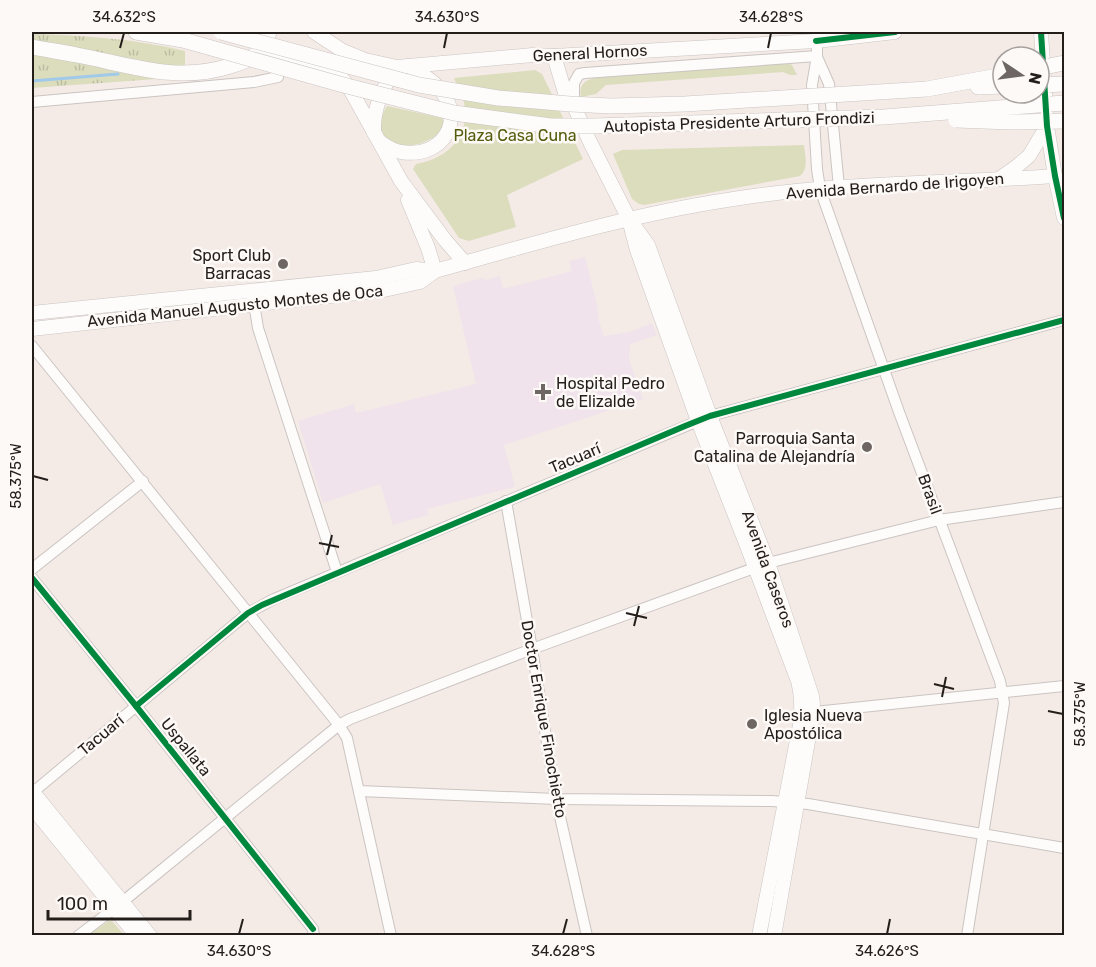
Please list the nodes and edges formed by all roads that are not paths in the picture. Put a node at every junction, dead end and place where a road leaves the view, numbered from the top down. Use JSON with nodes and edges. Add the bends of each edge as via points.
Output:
{"nodes":[{"id":1,"x":136,"y":32,"type":"edge"},
{"id":2,"x":221,"y":32,"type":"edge"},
{"id":3,"x":269,"y":32,"type":"edge"},
{"id":4,"x":314,"y":32,"type":"edge"},
{"id":5,"x":896,"y":32,"type":"edge"},
{"id":6,"x":1041,"y":32,"type":"edge"},
{"id":7,"x":816,"y":36,"type":"edge"},
{"id":8,"x":32,"y":47,"type":"edge"},
{"id":9,"x":554,"y":56,"type":"junction"},
{"id":10,"x":817,"y":56,"type":"junction"},
{"id":11,"x":251,"y":58,"type":"junction"},
{"id":12,"x":403,"y":66,"type":"junction"},
{"id":13,"x":278,"y":77,"type":"dead end"},
{"id":14,"x":991,"y":77,"type":"edge"},
{"id":15,"x":991,"y":86,"type":"edge"},
{"id":16,"x":350,"y":89,"type":"joint"},
{"id":17,"x":927,"y":89,"type":"junction"},
{"id":18,"x":32,"y":102,"type":"edge"},
{"id":19,"x":1065,"y":103,"type":"edge"},
{"id":20,"x":574,"y":106,"type":"junction"},
{"id":21,"x":884,"y":117,"type":"junction"},
{"id":22,"x":1065,"y":121,"type":"edge"},
{"id":23,"x":1047,"y":126,"type":"junction"},
{"id":24,"x":376,"y":138,"type":"junction"},
{"id":25,"x":1060,"y":176,"type":"edge"},
{"id":26,"x":997,"y":180,"type":"junction"},
{"id":27,"x":401,"y":181,"type":"junction"},
{"id":28,"x":839,"y":187,"type":"junction"},
{"id":29,"x":820,"y":189,"type":"junction"},
{"id":30,"x":1065,"y":218,"type":"edge"},
{"id":31,"x":629,"y":219,"type":"junction"},
{"id":32,"x":465,"y":263,"type":"junction"},
{"id":33,"x":435,"y":271,"type":"junction"},
{"id":34,"x":253,"y":298,"type":"junction"},
{"id":35,"x":32,"y":313,"type":"edge"},
{"id":36,"x":1065,"y":320,"type":"edge"},
{"id":37,"x":32,"y":329,"type":"edge"},
{"id":38,"x":32,"y":346,"type":"edge"},
{"id":39,"x":884,"y":369,"type":"junction"},
{"id":40,"x":704,"y":418,"type":"junction"},
{"id":41,"x":143,"y":482,"type":"junction"},
{"id":42,"x":506,"y":501,"type":"junction"},
{"id":43,"x":1065,"y":502,"type":"edge"},
{"id":44,"x":939,"y":520,"type":"junction"},
{"id":45,"x":762,"y":566,"type":"junction"},
{"id":46,"x":32,"y":569,"type":"edge"},
{"id":47,"x":337,"y":572,"type":"junction"},
{"id":48,"x":32,"y":578,"type":"edge"},
{"id":49,"x":248,"y":613,"type":"junction"},
{"id":50,"x":532,"y":649,"type":"junction"},
{"id":51,"x":1065,"y":686,"type":"edge"},
{"id":52,"x":1002,"y":693,"type":"junction"},
{"id":53,"x":136,"y":706,"type":"junction"},
{"id":54,"x":807,"y":712,"type":"junction"},
{"id":55,"x":339,"y":725,"type":"junction"},
{"id":56,"x":359,"y":791,"type":"junction"},
{"id":57,"x":32,"y":792,"type":"edge"},
{"id":58,"x":556,"y":799,"type":"junction"},
{"id":59,"x":791,"y":802,"type":"junction"},
{"id":60,"x":32,"y":807,"type":"edge"},
{"id":61,"x":225,"y":817,"type":"junction"},
{"id":62,"x":983,"y":833,"type":"junction"},
{"id":63,"x":1065,"y":848,"type":"edge"},
{"id":64,"x":119,"y":904,"type":"junction"},
{"id":65,"x":78,"y":936,"type":"edge"},
{"id":66,"x":137,"y":936,"type":"edge"},
{"id":67,"x":150,"y":936,"type":"edge"},
{"id":68,"x":314,"y":936,"type":"edge"},
{"id":69,"x":391,"y":936,"type":"edge"},
{"id":70,"x":587,"y":936,"type":"edge"},
{"id":71,"x":759,"y":936,"type":"edge"},
{"id":72,"x":774,"y":936,"type":"edge"},
{"id":73,"x":967,"y":936,"type":"edge"}],
"edges":[{"from":1,"to":21,"type":"highway","name":"Autopista Presidente Arturo Frondizi","bridge":true,"via":[[183,40],[454,113],[551,126]]},
{"from":2,"to":17,"type":"highway","name":"Autopista Presidente Arturo Frondizi","bridge":true,"via":[[419,86],[570,104],[685,104]]},
{"from":3,"to":11,"type":"highway","via":[[258,54]]},
{"from":4,"to":12,"type":"main road","name":"General Hornos","via":[[365,60]]},
{"from":5,"to":7,"type":"main road","name":"General Hornos"},
{"from":6,"to":23,"type":"main road"},
{"from":7,"to":9,"type":"main road","name":"General Hornos"},
{"from":7,"to":10,"type":"street","name":"Brasil"},
{"from":8,"to":11,"type":"highway","via":[[175,74],[215,70]]},
{"from":9,"to":12,"type":"main road","name":"General Hornos"},
{"from":9,"to":20,"type":"main road","name":"Avenida Caseros","via":[[566,96]]},
{"from":10,"to":20,"type":"street","name":"General Hornos","via":[[585,72],[574,82]]},
{"from":10,"to":28,"type":"street","name":"Brasil","via":[[829,84]]},
{"from":10,"to":29,"type":"street","name":"Brasil","via":[[812,85]]},
{"from":11,"to":16,"type":"highway","via":[[322,64],[333,69]]},
{"from":12,"to":24,"type":"main road","via":[[385,84],[380,96],[375,114]]},
{"from":12,"to":24,"type":"main road","via":[[440,88],[452,117],[451,128],[440,143],[414,153],[391,149]]},
{"from":13,"to":18,"type":"street"},
{"from":14,"to":17,"type":"highway"},
{"from":15,"to":17,"type":"highway","name":"Autopista Presidente Arturo Frondizi"},
{"from":16,"to":24,"type":"main road"},
{"from":19,"to":21,"type":"highway","name":"Autopista Presidente Arturo Frondizi","bridge":true},
{"from":20,"to":31,"type":"main road","name":"Avenida Caseros"},
{"from":21,"to":22,"type":"highway","bridge":true},
{"from":23,"to":25,"type":"main road"},
{"from":23,"to":26,"type":"main road","via":[[1025,159]]},
{"from":24,"to":27,"type":"main road"},
{"from":25,"to":26,"type":"main road","name":"Avenida Bernardo de Irigoyen"},
{"from":25,"to":30,"type":"main road"},
{"from":26,"to":28,"type":"main road","name":"Avenida Bernardo de Irigoyen"},
{"from":27,"to":32,"type":"main road"},
{"from":27,"to":33,"type":"main road"},
{"from":28,"to":29,"type":"main road","name":"Avenida Bernardo de Irigoyen"},
{"from":29,"to":31,"type":"main road","name":"Avenida Bernardo de Irigoyen","via":[[728,200]]},
{"from":29,"to":39,"type":"street","name":"Brasil"},
{"from":31,"to":32,"type":"main road","name":"Avenida Manuel Augusto Montes de Oca"},
{"from":31,"to":40,"type":"main road","name":"Avenida Caseros","via":[[637,250]]},
{"from":32,"to":33,"type":"main road","name":"Avenida Manuel Augusto Montes de Oca"},
{"from":33,"to":34,"type":"main road","name":"Avenida Manuel Augusto Montes de Oca","via":[[416,269]]},
{"from":34,"to":35,"type":"main road","name":"Avenida Manuel Augusto Montes de Oca"},
{"from":34,"to":37,"type":"main road","name":"Avenida Manuel Augusto Montes de Oca"},
{"from":34,"to":47,"type":"street","via":[[258,328]]},
{"from":36,"to":39,"type":"street","name":"Tacuarí"},
{"from":38,"to":41,"type":"street"},
{"from":39,"to":40,"type":"street","name":"Tacuarí"},
{"from":39,"to":44,"type":"street","name":"Brasil"},
{"from":40,"to":42,"type":"street","name":"Tacuarí"},
{"from":40,"to":45,"type":"main road","name":"Avenida Caseros"},
{"from":41,"to":46,"type":"street"},
{"from":41,"to":49,"type":"street"},
{"from":42,"to":47,"type":"street","name":"Tacuarí"},
{"from":42,"to":50,"type":"street","name":"Doctor Enrique Finochietto"},
{"from":43,"to":44,"type":"street"},
{"from":44,"to":45,"type":"street"},
{"from":44,"to":52,"type":"street","name":"Brasil"},
{"from":45,"to":50,"type":"street"},
{"from":45,"to":54,"type":"main road","name":"Avenida Caseros","via":[[812,696]]},
{"from":47,"to":49,"type":"street","name":"Tacuarí"},
{"from":48,"to":53,"type":"street","name":"Uspallata"},
{"from":49,"to":53,"type":"street","name":"Tacuarí"},
{"from":49,"to":55,"type":"street"},
{"from":50,"to":55,"type":"street"},
{"from":50,"to":58,"type":"street","name":"Doctor Enrique Finochietto"},
{"from":51,"to":52,"type":"street"},
{"from":52,"to":54,"type":"street"},
{"from":52,"to":62,"type":"street","name":"Brasil","via":[[1004,703]]},
{"from":53,"to":57,"type":"street","name":"Tacuarí"},
{"from":53,"to":61,"type":"street","name":"Uspallata"},
{"from":54,"to":59,"type":"main road","name":"Avenida Caseros"},
{"from":55,"to":56,"type":"street","via":[[347,738]]},
{"from":55,"to":61,"type":"street"},
{"from":56,"to":58,"type":"street"},
{"from":56,"to":69,"type":"street"},
{"from":57,"to":64,"type":"main road"},
{"from":58,"to":59,"type":"street"},
{"from":58,"to":70,"type":"street","name":"Doctor Enrique Finochietto"},
{"from":59,"to":62,"type":"street"},
{"from":59,"to":71,"type":"main road","name":"Avenida Caseros"},
{"from":59,"to":72,"type":"main road","name":"Avenida Caseros"},
{"from":60,"to":64,"type":"main road"},
{"from":61,"to":64,"type":"street"},
{"from":61,"to":68,"type":"street","name":"Uspallata","via":[[314,929]]},
{"from":62,"to":63,"type":"street"},
{"from":62,"to":73,"type":"street","name":"Brasil"},
{"from":64,"to":65,"type":"street"},
{"from":64,"to":66,"type":"main road"},
{"from":64,"to":67,"type":"main road"}]}
